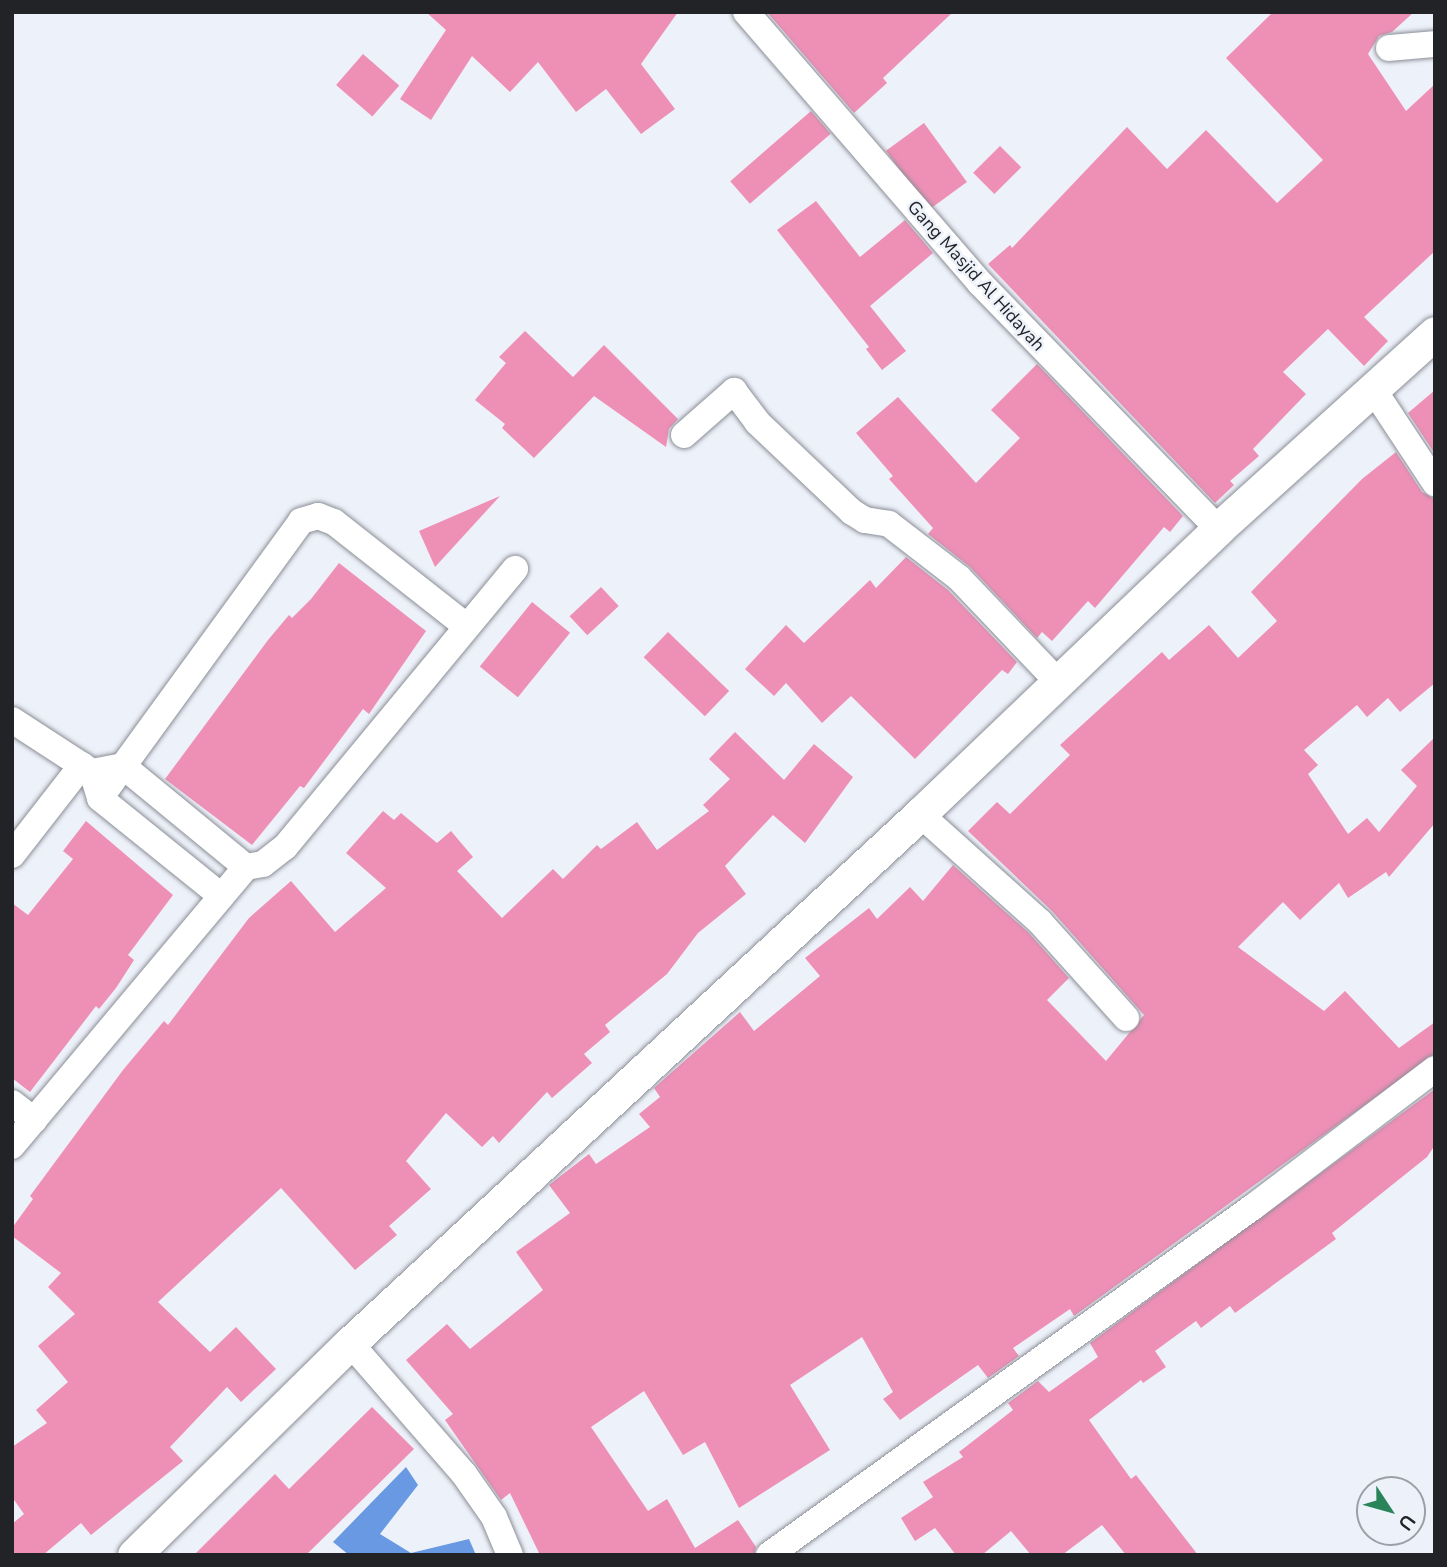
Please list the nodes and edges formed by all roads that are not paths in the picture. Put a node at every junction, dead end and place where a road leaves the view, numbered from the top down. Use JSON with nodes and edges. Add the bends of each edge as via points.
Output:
{"nodes":[{"id":1,"x":746,"y":12,"type":"edge"},
{"id":2,"x":1435,"y":44,"type":"edge"},
{"id":3,"x":1389,"y":48,"type":"dead end"},
{"id":4,"x":1435,"y":333,"type":"edge"},
{"id":5,"x":1373,"y":389,"type":"junction"},
{"id":6,"x":684,"y":435,"type":"dead end"},
{"id":7,"x":1435,"y":483,"type":"edge"},
{"id":8,"x":1218,"y":529,"type":"junction"},
{"id":9,"x":515,"y":569,"type":"dead end"},
{"id":10,"x":466,"y":626,"type":"junction"},
{"id":11,"x":1056,"y":680,"type":"junction"},
{"id":12,"x":12,"y":720,"type":"edge"},
{"id":13,"x":123,"y":766,"type":"junction"},
{"id":14,"x":87,"y":769,"type":"junction"},
{"id":15,"x":100,"y":798,"type":"junction"},
{"id":16,"x":920,"y":814,"type":"junction"},
{"id":17,"x":12,"y":855,"type":"edge"},
{"id":18,"x":246,"y":867,"type":"junction"},
{"id":19,"x":220,"y":895,"type":"junction"},
{"id":20,"x":1126,"y":1018,"type":"dead end"},
{"id":21,"x":1435,"y":1069,"type":"edge"},
{"id":22,"x":12,"y":1103,"type":"edge"},
{"id":23,"x":34,"y":1120,"type":"junction"},
{"id":24,"x":12,"y":1146,"type":"edge"},
{"id":25,"x":350,"y":1343,"type":"junction"},
{"id":26,"x":134,"y":1555,"type":"edge"},
{"id":27,"x":510,"y":1555,"type":"edge"},
{"id":28,"x":769,"y":1555,"type":"edge"}],
"edges":[{"from":1,"to":8,"type":"street","name":"Gang Masjid Al Hidayah","via":[[980,283]]},
{"from":2,"to":3,"type":"street"},
{"from":4,"to":5,"type":"street"},
{"from":5,"to":7,"type":"street"},
{"from":5,"to":8,"type":"street"},
{"from":6,"to":11,"type":"street","via":[[734,391],[757,422],[852,512],[865,520],[889,524],[959,578]]},
{"from":8,"to":11,"type":"street"},
{"from":9,"to":10,"type":"street"},
{"from":10,"to":13,"type":"street","via":[[334,522],[318,516],[301,521]]},
{"from":10,"to":18,"type":"street","via":[[285,847],[263,864]]},
{"from":11,"to":16,"type":"street"},
{"from":12,"to":14,"type":"street"},
{"from":13,"to":14,"type":"street"},
{"from":13,"to":15,"type":"street"},
{"from":13,"to":18,"type":"street"},
{"from":14,"to":15,"type":"street"},
{"from":14,"to":17,"type":"street"},
{"from":15,"to":19,"type":"street"},
{"from":16,"to":20,"type":"street","via":[[1040,922]]},
{"from":16,"to":25,"type":"street"},
{"from":18,"to":19,"type":"street"},
{"from":19,"to":23,"type":"street"},
{"from":21,"to":28,"type":"street","via":[[1219,1232]]},
{"from":22,"to":23,"type":"street"},
{"from":23,"to":24,"type":"street"},
{"from":25,"to":26,"type":"street"},
{"from":25,"to":27,"type":"street","via":[[464,1474],[494,1517]]}]}
